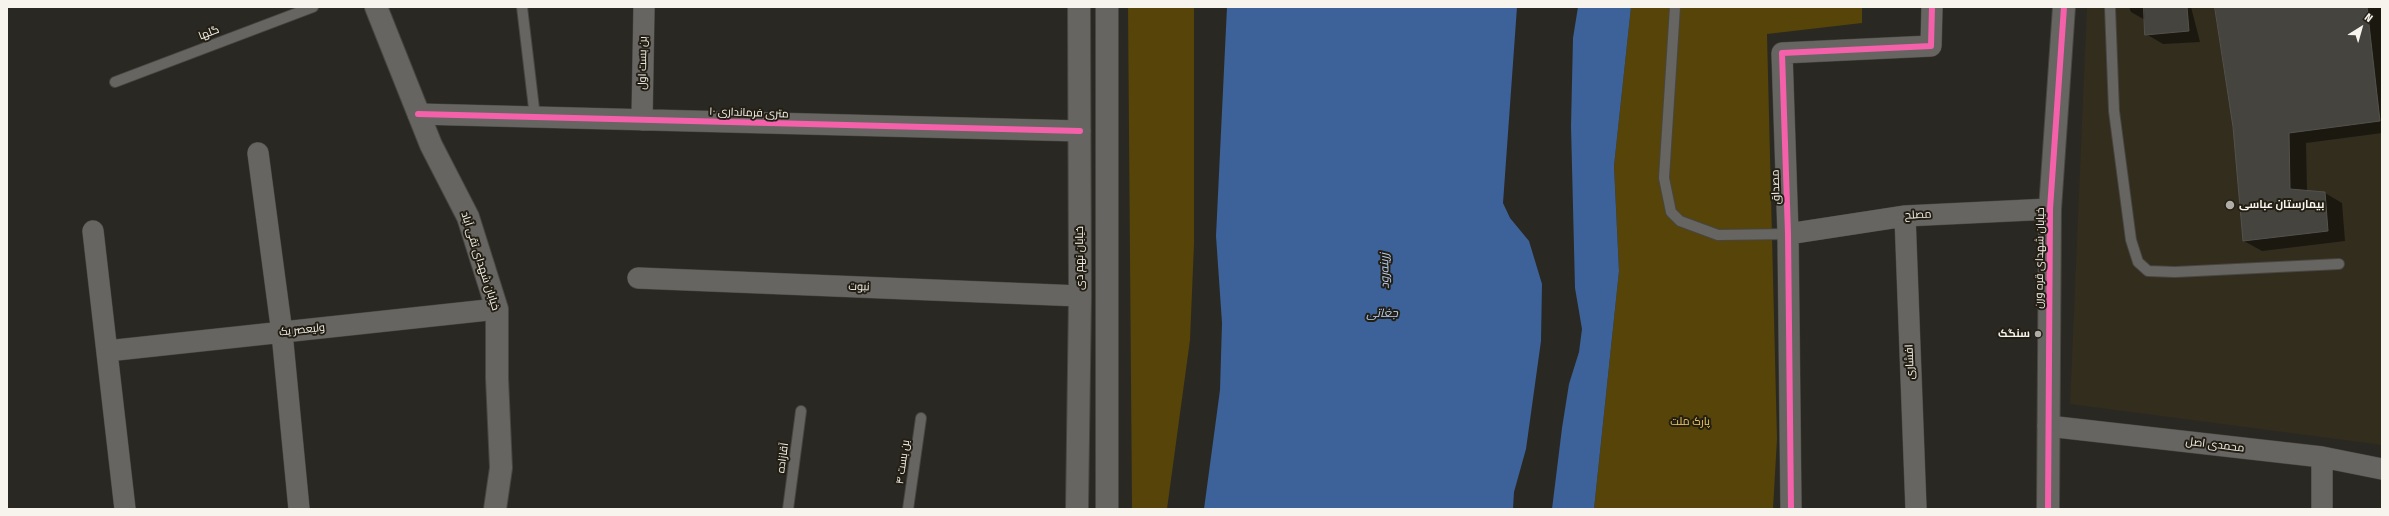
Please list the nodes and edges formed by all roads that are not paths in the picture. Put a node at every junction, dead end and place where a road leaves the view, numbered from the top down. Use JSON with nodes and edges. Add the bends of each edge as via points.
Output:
{"nodes":[{"id":1,"x":312,"y":7,"type":"edge"},
{"id":2,"x":376,"y":7,"type":"edge"},
{"id":3,"x":522,"y":7,"type":"edge"},
{"id":4,"x":644,"y":7,"type":"edge"},
{"id":5,"x":1079,"y":7,"type":"edge"},
{"id":6,"x":1107,"y":7,"type":"edge"},
{"id":7,"x":1675,"y":7,"type":"edge"},
{"id":8,"x":1932,"y":7,"type":"edge"},
{"id":9,"x":2064,"y":7,"type":"edge"},
{"id":10,"x":2110,"y":7,"type":"edge"},
{"id":11,"x":115,"y":82,"type":"dead end"},
{"id":12,"x":418,"y":114,"type":"junction"},
{"id":13,"x":535,"y":117,"type":"junction"},
{"id":14,"x":642,"y":120,"type":"junction"},
{"id":15,"x":1080,"y":131,"type":"junction"},
{"id":16,"x":258,"y":153,"type":"dead end"},
{"id":17,"x":2050,"y":209,"type":"junction"},
{"id":18,"x":1905,"y":216,"type":"junction"},
{"id":19,"x":93,"y":231,"type":"dead end"},
{"id":20,"x":1788,"y":234,"type":"junction"},
{"id":21,"x":2340,"y":264,"type":"dead end"},
{"id":22,"x":638,"y":278,"type":"dead end"},
{"id":23,"x":1080,"y":296,"type":"junction"},
{"id":24,"x":497,"y":309,"type":"junction"},
{"id":25,"x":282,"y":333,"type":"junction"},
{"id":26,"x":107,"y":351,"type":"junction"},
{"id":27,"x":801,"y":411,"type":"dead end"},
{"id":28,"x":921,"y":418,"type":"dead end"},
{"id":29,"x":2048,"y":426,"type":"junction"},
{"id":30,"x":2322,"y":457,"type":"junction"},
{"id":31,"x":501,"y":468,"type":"junction"},
{"id":32,"x":2382,"y":469,"type":"edge"},
{"id":33,"x":125,"y":509,"type":"edge"},
{"id":34,"x":299,"y":509,"type":"edge"},
{"id":35,"x":495,"y":509,"type":"edge"},
{"id":36,"x":506,"y":509,"type":"edge"},
{"id":37,"x":788,"y":509,"type":"edge"},
{"id":38,"x":908,"y":509,"type":"edge"},
{"id":39,"x":1077,"y":509,"type":"edge"},
{"id":40,"x":1107,"y":509,"type":"edge"},
{"id":41,"x":1791,"y":509,"type":"edge"},
{"id":42,"x":1916,"y":509,"type":"edge"},
{"id":43,"x":2048,"y":509,"type":"edge"},
{"id":44,"x":2322,"y":509,"type":"edge"}],
"edges":[{"from":1,"to":11,"type":"lane","name":"گلها"},
{"from":2,"to":12,"type":"main road","name":"خیابان شهدای تقی آباد"},
{"from":3,"to":13,"type":"lane"},
{"from":4,"to":14,"type":"street","name":"بن بست اول"},
{"from":5,"to":15,"type":"main road","name":"خیابان نهم دی"},
{"from":6,"to":40,"type":"main road"},
{"from":7,"to":20,"type":"lane","via":[[1664,178],[1671,212],[1680,221],[1718,235]]},
{"from":8,"to":20,"type":"street","name":"مصداق","via":[[1931,46],[1782,52]]},
{"from":9,"to":17,"type":"main road","name":"خیابان شهدای قره ورن"},
{"from":10,"to":21,"type":"lane","via":[[2114,111],[2131,240],[2138,262],[2148,271],[2174,272]]},
{"from":12,"to":13,"type":"street","name":"۱۰ متری فرمانداری"},
{"from":12,"to":24,"type":"main road","name":"خیابان شهدای تقی آباد","via":[[468,217]]},
{"from":13,"to":14,"type":"street","name":"۱۰ متری فرمانداری"},
{"from":14,"to":15,"type":"street","name":"۱۰ متری فرمانداری"},
{"from":15,"to":23,"type":"main road","name":"خیابان نهم دی"},
{"from":16,"to":25,"type":"street"},
{"from":17,"to":18,"type":"street","name":"مصلح"},
{"from":17,"to":29,"type":"main road","name":"خیابان شهدای قره ورن"},
{"from":18,"to":20,"type":"street","name":"مصلح"},
{"from":18,"to":42,"type":"street","name":"افشاری"},
{"from":19,"to":26,"type":"street"},
{"from":20,"to":41,"type":"street","name":"مصداق"},
{"from":22,"to":23,"type":"street","name":"نبوت"},
{"from":23,"to":39,"type":"main road","name":"خیابان نهم دی"},
{"from":24,"to":25,"type":"street","name":"ولیعصر یک"},
{"from":24,"to":31,"type":"main road","name":"خیابان شهدای تقی آباد"},
{"from":25,"to":26,"type":"street","name":"ولیعصر یک"},
{"from":25,"to":34,"type":"street"},
{"from":26,"to":33,"type":"street"},
{"from":27,"to":37,"type":"lane","name":"آقازاده"},
{"from":28,"to":38,"type":"lane","name":"بن بست ۴"},
{"from":29,"to":30,"type":"street","name":"محمدی اصل"},
{"from":29,"to":43,"type":"main road","name":"خیابان شهدای قره ورن"},
{"from":30,"to":32,"type":"street","name":"محمدی اصل"},
{"from":30,"to":44,"type":"street"},
{"from":31,"to":35,"type":"main road","name":"خیابان شهدای تقی آباد"},
{"from":31,"to":36,"type":"main road"}]}
